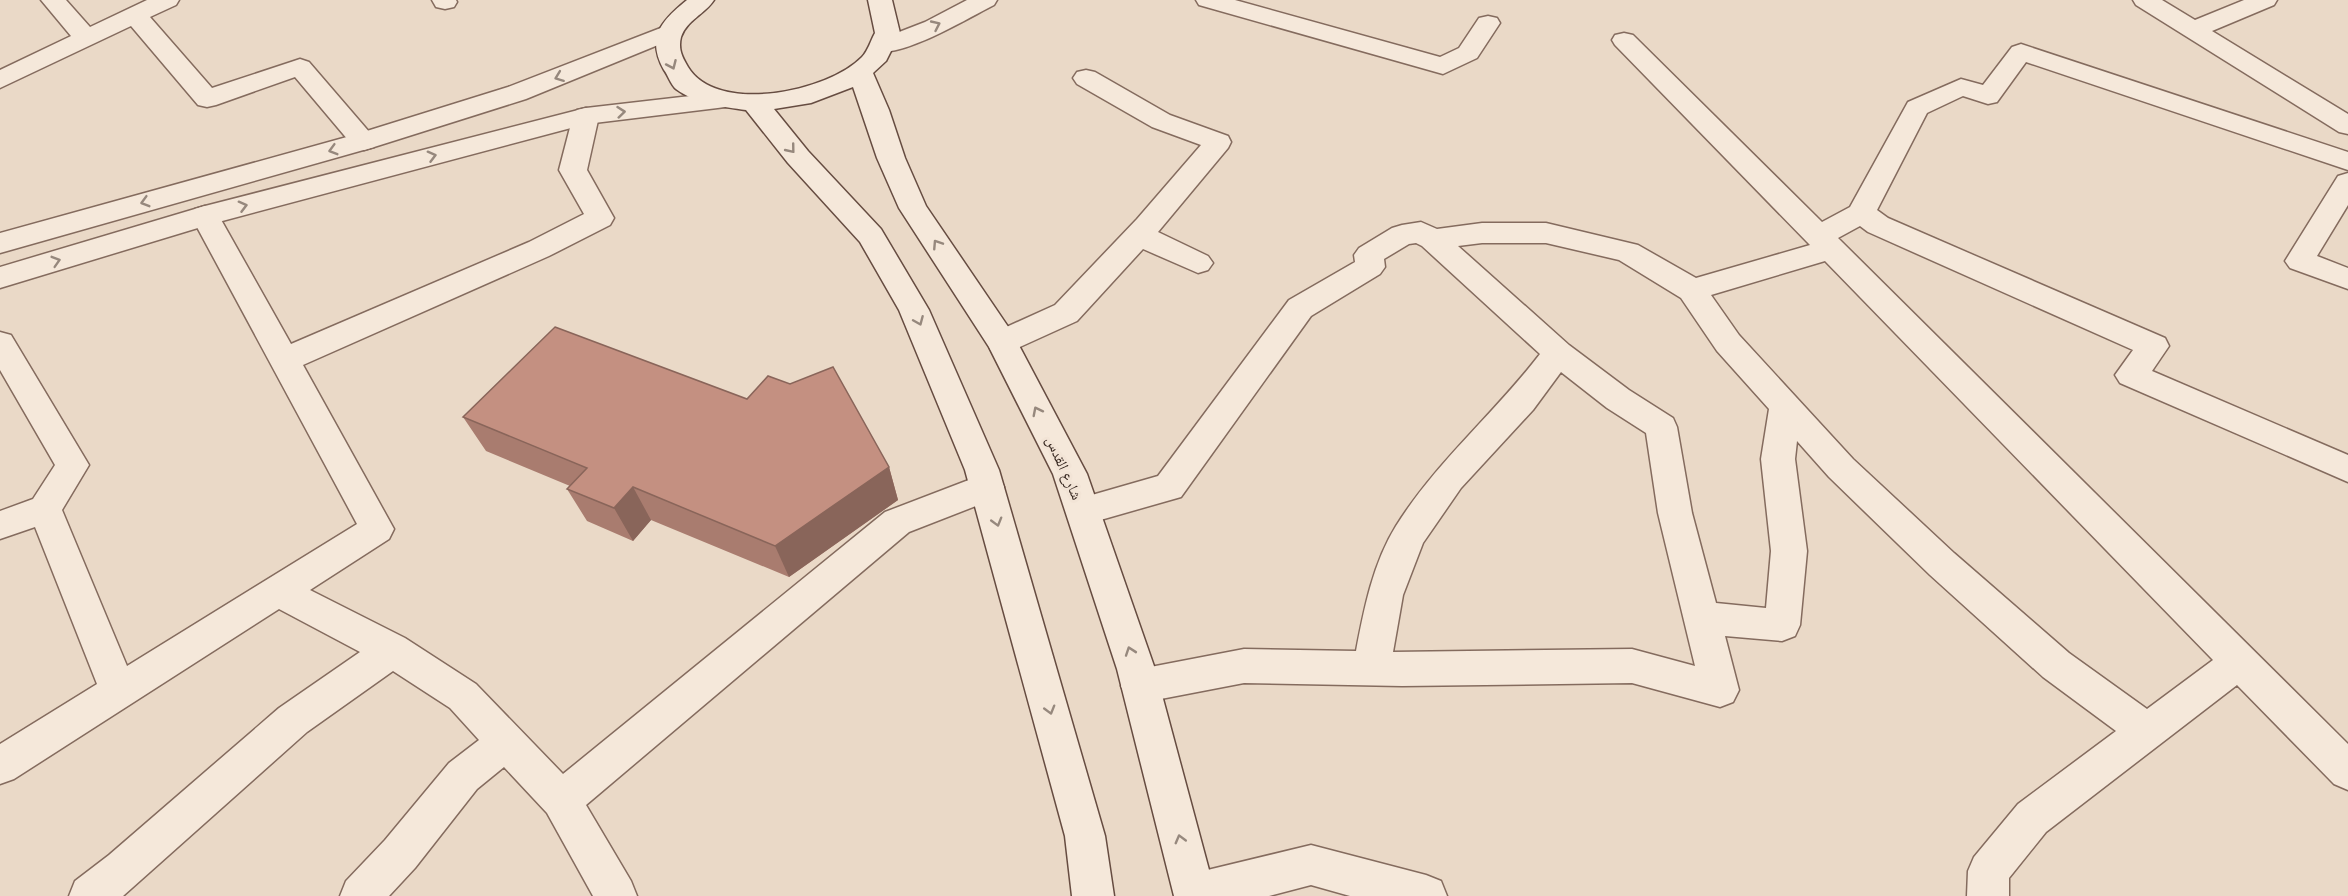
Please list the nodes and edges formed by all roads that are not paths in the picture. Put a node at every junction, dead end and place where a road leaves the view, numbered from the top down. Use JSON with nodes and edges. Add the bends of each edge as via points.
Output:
{"nodes":[{"id":1,"x":53,"y":0,"type":"edge"},
{"id":2,"x":166,"y":0,"type":"edge"},
{"id":3,"x":702,"y":0,"type":"edge"},
{"id":4,"x":880,"y":0,"type":"edge"},
{"id":5,"x":985,"y":0,"type":"edge"},
{"id":6,"x":1208,"y":0,"type":"edge"},
{"id":7,"x":2145,"y":0,"type":"edge"},
{"id":8,"x":2265,"y":0,"type":"edge"},
{"id":9,"x":135,"y":15,"type":"junction"},
{"id":10,"x":672,"y":18,"type":"edge"},
{"id":11,"x":1488,"y":22,"type":"dead end"},
{"id":12,"x":2193,"y":30,"type":"junction"},
{"id":13,"x":86,"y":38,"type":"junction"},
{"id":14,"x":1624,"y":40,"type":"dead end"},
{"id":15,"x":885,"y":46,"type":"junction"},
{"id":16,"x":860,"y":72,"type":"junction"},
{"id":17,"x":1086,"y":78,"type":"dead end"},
{"id":18,"x":0,"y":80,"type":"edge"},
{"id":19,"x":740,"y":101,"type":"junction"},
{"id":20,"x":586,"y":116,"type":"junction"},
{"id":21,"x":2348,"y":126,"type":"edge"},
{"id":22,"x":364,"y":141,"type":"junction"},
{"id":23,"x":2348,"y":161,"type":"edge"},
{"id":24,"x":2348,"y":182,"type":"edge"},
{"id":25,"x":1861,"y":213,"type":"junction"},
{"id":26,"x":205,"y":216,"type":"junction"},
{"id":27,"x":1139,"y":235,"type":"junction"},
{"id":28,"x":1432,"y":239,"type":"junction"},
{"id":29,"x":1825,"y":242,"type":"junction"},
{"id":30,"x":0,"y":243,"type":"edge"},
{"id":31,"x":1198,"y":263,"type":"dead end"},
{"id":32,"x":0,"y":278,"type":"edge"},
{"id":33,"x":2348,"y":279,"type":"edge"},
{"id":34,"x":1692,"y":290,"type":"junction"},
{"id":35,"x":1002,"y":342,"type":"junction"},
{"id":36,"x":0,"y":343,"type":"edge"},
{"id":37,"x":1558,"y":353,"type":"junction"},
{"id":38,"x":284,"y":360,"type":"junction"},
{"id":39,"x":1785,"y":407,"type":"junction"},
{"id":40,"x":2348,"y":469,"type":"edge"},
{"id":41,"x":987,"y":487,"type":"junction"},
{"id":42,"x":45,"y":509,"type":"junction"},
{"id":43,"x":1083,"y":512,"type":"junction"},
{"id":44,"x":0,"y":525,"type":"edge"},
{"id":45,"x":278,"y":591,"type":"junction"},
{"id":46,"x":1702,"y":618,"type":"junction"},
{"id":47,"x":393,"y":650,"type":"junction"},
{"id":48,"x":2240,"y":661,"type":"junction"},
{"id":49,"x":1371,"y":669,"type":"junction"},
{"id":50,"x":1140,"y":686,"type":"junction"},
{"id":51,"x":119,"y":692,"type":"junction"},
{"id":52,"x":2147,"y":731,"type":"junction"},
{"id":53,"x":506,"y":742,"type":"junction"},
{"id":54,"x":2342,"y":754,"type":"edge"},
{"id":55,"x":0,"y":766,"type":"edge"},
{"id":56,"x":561,"y":800,"type":"junction"},
{"id":57,"x":1195,"y":895,"type":"edge"},
{"id":58,"x":90,"y":896,"type":"edge"},
{"id":59,"x":361,"y":896,"type":"edge"},
{"id":60,"x":616,"y":896,"type":"edge"},
{"id":61,"x":1093,"y":896,"type":"edge"},
{"id":62,"x":1426,"y":896,"type":"edge"},
{"id":63,"x":1988,"y":896,"type":"edge"}],
"edges":[{"from":1,"to":13,"type":"street"},
{"from":2,"to":9,"type":"street"},
{"from":3,"to":10,"type":"street"},
{"from":4,"to":15,"type":"street","via":[[890,29]]},
{"from":15,"to":5,"type":"street","one_way":true,"via":[[934,27]]},
{"from":6,"to":11,"type":"street","via":[[1443,66],[1468,53]]},
{"from":7,"to":12,"type":"street"},
{"from":8,"to":12,"type":"street"},
{"from":9,"to":13,"type":"street"},
{"from":9,"to":22,"type":"street","via":[[207,99],[300,67]]},
{"from":10,"to":19,"type":"street","one_way":true,"via":[[666,48],[670,65],[681,80],[700,92]]},
{"from":10,"to":22,"type":"street","one_way":true,"via":[[517,93]]},
{"from":12,"to":21,"type":"street"},
{"from":13,"to":18,"type":"street"},
{"from":14,"to":29,"type":"street"},
{"from":15,"to":16,"type":"street"},
{"from":16,"to":19,"type":"street","via":[[812,95],[783,101]]},
{"from":35,"to":16,"type":"street","name":"شارع القدس","one_way":true,"via":[[914,208]]},
{"from":17,"to":27,"type":"street","via":[[1161,121],[1218,142]]},
{"from":20,"to":19,"type":"street","one_way":true},
{"from":19,"to":41,"type":"street","one_way":true,"via":[[871,236],[914,309]]},
{"from":26,"to":20,"type":"street","one_way":true},
{"from":20,"to":38,"type":"street","via":[[573,170],[600,218],[539,249]]},
{"from":22,"to":30,"type":"street","one_way":true},
{"from":23,"to":25,"type":"street","via":[[2021,52],[1988,96],[1961,87],[1917,108]]},
{"from":24,"to":33,"type":"street","via":[[2300,261]]},
{"from":25,"to":29,"type":"street"},
{"from":25,"to":40,"type":"street","via":[[1878,225],[2154,346],[2131,375]]},
{"from":32,"to":26,"type":"street","one_way":true},
{"from":26,"to":38,"type":"street"},
{"from":27,"to":31,"type":"street"},
{"from":27,"to":35,"type":"street","via":[[1065,313]]},
{"from":28,"to":34,"type":"street","via":[[1482,233],[1546,233],[1628,252]]},
{"from":28,"to":37,"type":"street"},
{"from":28,"to":43,"type":"street","via":[[1421,232],[1402,235],[1370,255],[1370,267],[1300,308],[1169,487]]},
{"from":29,"to":34,"type":"street"},
{"from":29,"to":48,"type":"street"},
{"from":34,"to":39,"type":"street","via":[[1728,343]]},
{"from":43,"to":35,"type":"street","name":"شارع القدس","one_way":true,"via":[[1070,474]]},
{"from":36,"to":42,"type":"street","via":[[72,465]]},
{"from":37,"to":46,"type":"street","via":[[1661,427],[1675,513]]},
{"from":37,"to":49,"type":"street","via":[[1522,401],[1449,478],[1408,537],[1385,595]]},
{"from":38,"to":45,"type":"street","via":[[377,529]]},
{"from":39,"to":46,"type":"street","via":[[1778,459],[1789,551],[1782,625]]},
{"from":39,"to":52,"type":"street","via":[[1841,468],[1951,572],[2056,665]]},
{"from":41,"to":56,"type":"street","via":[[897,522]]},
{"from":41,"to":61,"type":"street","one_way":true,"via":[[1085,836]]},
{"from":42,"to":44,"type":"street"},
{"from":42,"to":51,"type":"street"},
{"from":50,"to":43,"type":"street","name":"شارع القدس","one_way":true},
{"from":45,"to":47,"type":"street"},
{"from":45,"to":51,"type":"street"},
{"from":46,"to":49,"type":"street","via":[[1720,690],[1632,666]]},
{"from":47,"to":53,"type":"street","via":[[463,696]]},
{"from":47,"to":58,"type":"street","via":[[293,720]]},
{"from":48,"to":52,"type":"street"},
{"from":48,"to":54,"type":"street"},
{"from":49,"to":50,"type":"street","via":[[1244,666]]},
{"from":57,"to":50,"type":"street","name":"شارع القدس","one_way":true},
{"from":51,"to":55,"type":"street"},
{"from":52,"to":63,"type":"street","via":[[2032,818],[1989,871]]},
{"from":53,"to":56,"type":"street"},
{"from":53,"to":59,"type":"street","via":[[462,776]]},
{"from":56,"to":60,"type":"street"},
{"from":57,"to":62,"type":"street","via":[[1311,865]]}]}
